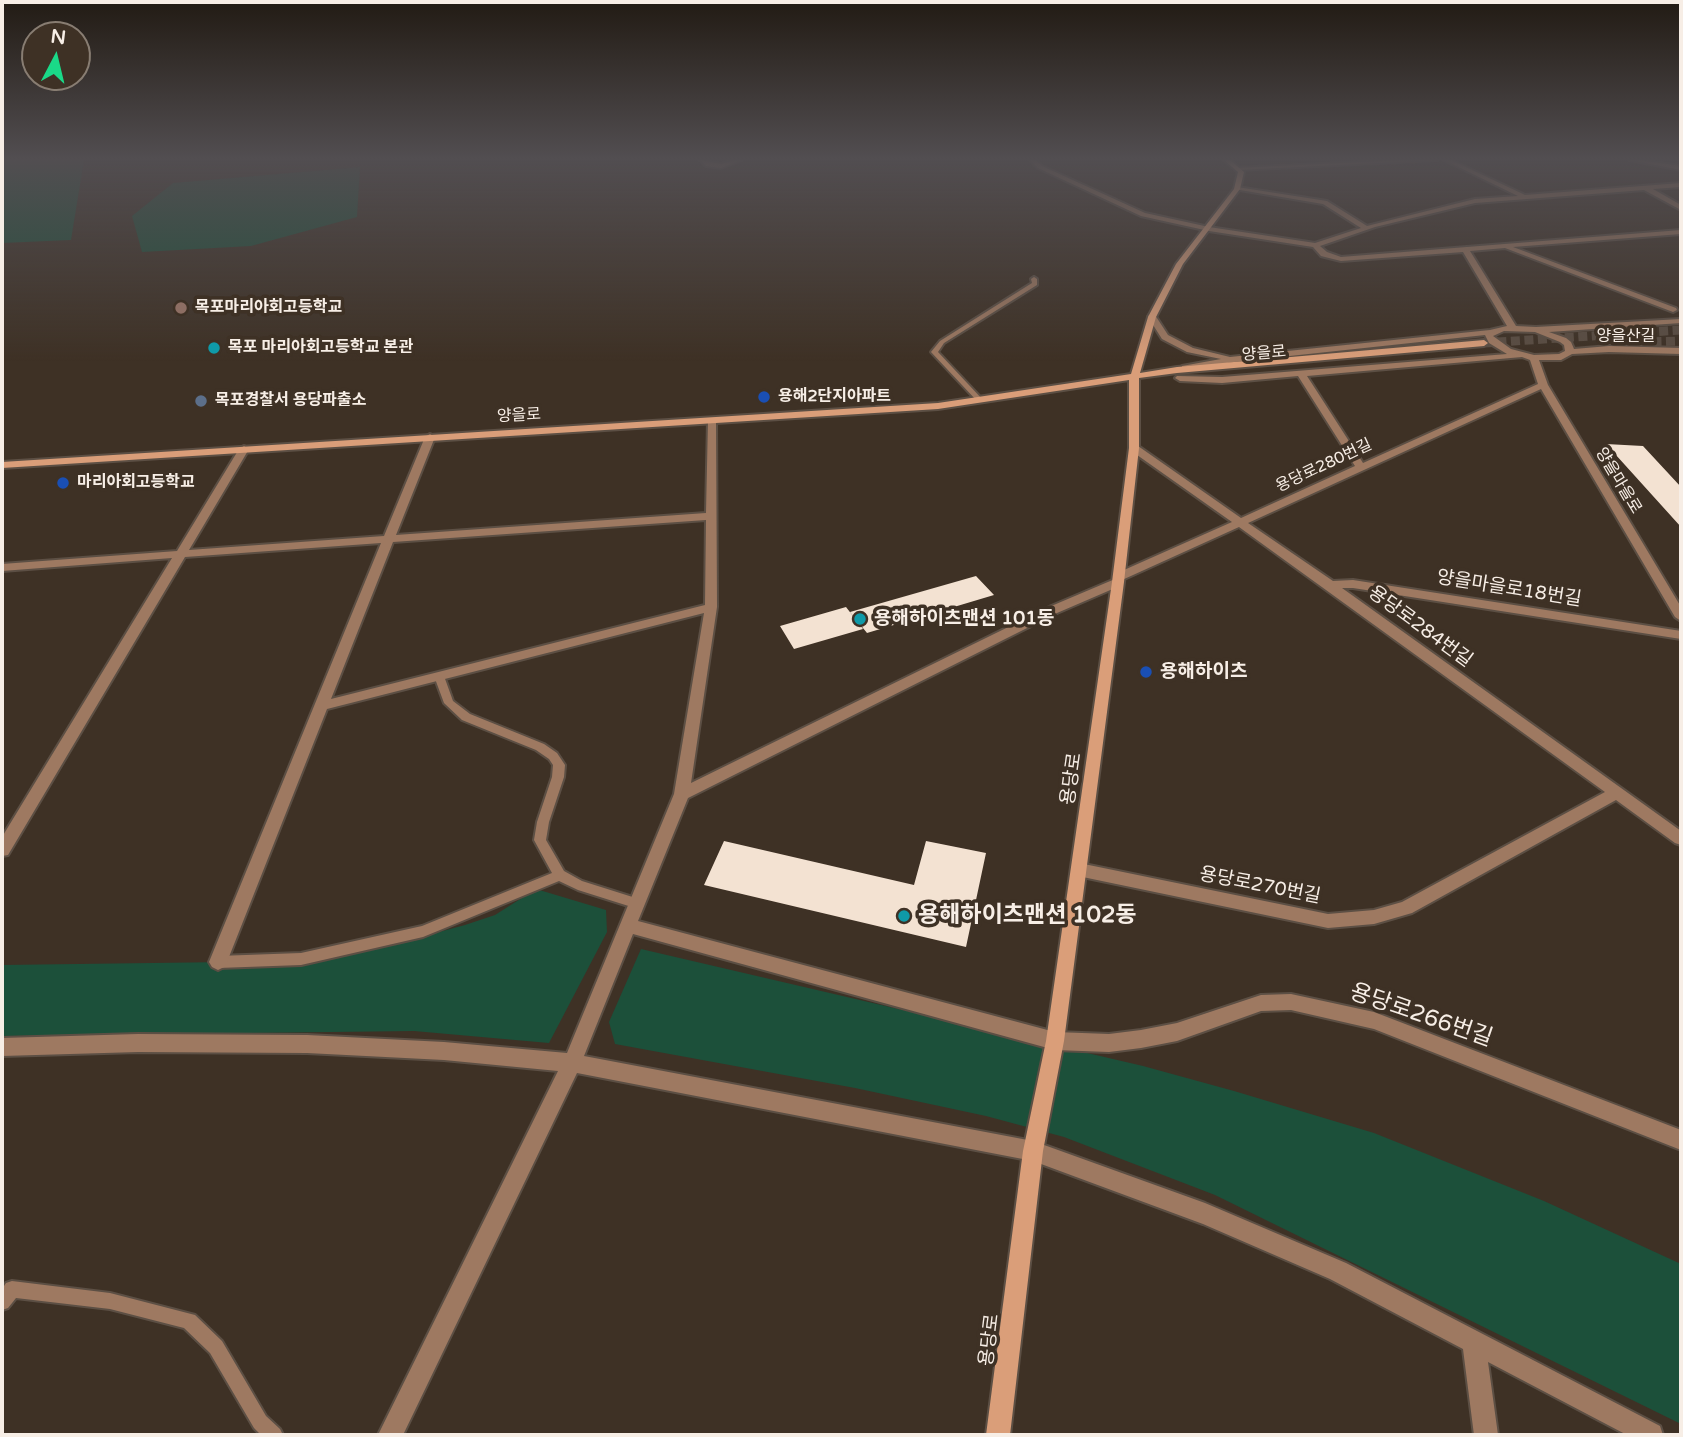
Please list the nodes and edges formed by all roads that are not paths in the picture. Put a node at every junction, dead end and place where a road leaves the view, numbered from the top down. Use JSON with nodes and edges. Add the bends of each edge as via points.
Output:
{"nodes":[{"id":1,"x":1200,"y":227,"type":"edge"},
{"id":2,"x":1370,"y":227,"type":"edge"},
{"id":3,"x":1366,"y":228,"type":"joint"},
{"id":4,"x":1209,"y":229,"type":"junction"},
{"id":5,"x":1681,"y":232,"type":"edge"},
{"id":6,"x":1315,"y":244,"type":"junction"},
{"id":7,"x":1504,"y":246,"type":"junction"},
{"id":8,"x":1466,"y":251,"type":"junction"},
{"id":9,"x":1034,"y":279,"type":"dead end"},
{"id":10,"x":1677,"y":308,"type":"edge"},
{"id":11,"x":1152,"y":317,"type":"junction"},
{"id":12,"x":1681,"y":321,"type":"edge"},
{"id":13,"x":1640,"y":324,"type":"junction"},
{"id":14,"x":1512,"y":327,"type":"junction"},
{"id":15,"x":1536,"y":330,"type":"junction"},
{"id":16,"x":1491,"y":332,"type":"junction"},
{"id":17,"x":1484,"y":342,"type":"tunnel mouth"},
{"id":18,"x":1495,"y":348,"type":"tunnel mouth"},
{"id":19,"x":1681,"y":351,"type":"edge"},
{"id":20,"x":1570,"y":352,"type":"junction"},
{"id":21,"x":1521,"y":355,"type":"junction"},
{"id":22,"x":1534,"y":358,"type":"junction"},
{"id":23,"x":1234,"y":359,"type":"junction"},
{"id":24,"x":1179,"y":374,"type":"junction"},
{"id":25,"x":1301,"y":374,"type":"junction"},
{"id":26,"x":1134,"y":379,"type":"junction"},
{"id":27,"x":1543,"y":385,"type":"junction"},
{"id":28,"x":979,"y":400,"type":"junction"},
{"id":29,"x":713,"y":421,"type":"junction"},
{"id":30,"x":430,"y":437,"type":"junction"},
{"id":31,"x":244,"y":449,"type":"junction"},
{"id":32,"x":1135,"y":449,"type":"junction"},
{"id":33,"x":2,"y":465,"type":"edge"},
{"id":34,"x":1360,"y":466,"type":"junction"},
{"id":35,"x":713,"y":516,"type":"junction"},
{"id":36,"x":1240,"y":523,"type":"junction"},
{"id":37,"x":388,"y":539,"type":"junction"},
{"id":38,"x":181,"y":554,"type":"junction"},
{"id":39,"x":2,"y":567,"type":"edge"},
{"id":40,"x":1118,"y":579,"type":"junction"},
{"id":41,"x":1330,"y":585,"type":"junction"},
{"id":42,"x":711,"y":607,"type":"junction"},
{"id":43,"x":1681,"y":617,"type":"edge"},
{"id":44,"x":1681,"y":635,"type":"edge"},
{"id":45,"x":439,"y":676,"type":"junction"},
{"id":46,"x":321,"y":706,"type":"junction"},
{"id":47,"x":1615,"y":793,"type":"junction"},
{"id":48,"x":682,"y":794,"type":"junction"},
{"id":49,"x":1681,"y":839,"type":"edge"},
{"id":50,"x":2,"y":850,"type":"edge"},
{"id":51,"x":1079,"y":870,"type":"junction"},
{"id":52,"x":560,"y":875,"type":"junction"},
{"id":53,"x":638,"y":904,"type":"junction"},
{"id":54,"x":629,"y":926,"type":"junction"},
{"id":55,"x":218,"y":962,"type":"joint"},
{"id":56,"x":1055,"y":1041,"type":"junction"},
{"id":57,"x":2,"y":1047,"type":"edge"},
{"id":58,"x":572,"y":1063,"type":"junction"},
{"id":59,"x":1681,"y":1140,"type":"edge"},
{"id":60,"x":1033,"y":1151,"type":"junction"},
{"id":61,"x":2,"y":1303,"type":"edge"},
{"id":62,"x":1474,"y":1343,"type":"junction"},
{"id":63,"x":274,"y":1435,"type":"edge"},
{"id":64,"x":390,"y":1435,"type":"edge"},
{"id":65,"x":998,"y":1435,"type":"edge"},
{"id":66,"x":1486,"y":1435,"type":"edge"},
{"id":67,"x":1651,"y":1435,"type":"edge"}],
"edges":[{"from":1,"to":4,"type":"street"},
{"from":2,"to":3,"type":"street"},
{"from":3,"to":6,"type":"street"},
{"from":4,"to":6,"type":"street"},
{"from":4,"to":11,"type":"street","name":"용당로","via":[[1180,264]]},
{"from":5,"to":7,"type":"street"},
{"from":6,"to":8,"type":"street","via":[[1325,254],[1341,259]]},
{"from":7,"to":8,"type":"street"},
{"from":7,"to":10,"type":"street"},
{"from":8,"to":14,"type":"street"},
{"from":9,"to":28,"type":"lane","via":[[1035,284],[942,342],[934,352]]},
{"from":10,"to":13,"type":"street"},
{"from":11,"to":23,"type":"street","via":[[1165,337],[1190,351]]},
{"from":11,"to":26,"type":"street","name":"용당로"},
{"from":12,"to":13,"type":"street"},
{"from":13,"to":15,"type":"street"},
{"from":14,"to":15,"type":"street"},
{"from":14,"to":16,"type":"street"},
{"from":15,"to":20,"type":"street","via":[[1563,340]]},
{"from":16,"to":21,"type":"street","via":[[1489,337],[1499,346]]},
{"from":16,"to":23,"type":"street"},
{"from":17,"to":24,"type":"street","name":"양을로"},
{"from":18,"to":24,"type":"street","name":"양을로"},
{"from":19,"to":20,"type":"street","name":"양을산길"},
{"from":20,"to":22,"type":"street","name":"양을산길"},
{"from":21,"to":22,"type":"street"},
{"from":21,"to":25,"type":"street"},
{"from":22,"to":27,"type":"street","name":"양을마을로"},
{"from":23,"to":24,"type":"street"},
{"from":24,"to":25,"type":"street","via":[[1222,380]]},
{"from":24,"to":26,"type":"street","name":"양을로"},
{"from":25,"to":34,"type":"street"},
{"from":26,"to":28,"type":"street","name":"양을로"},
{"from":26,"to":32,"type":"street","name":"용당로"},
{"from":27,"to":34,"type":"street","name":"용당로280번길"},
{"from":27,"to":43,"type":"street","name":"양을마을로"},
{"from":28,"to":29,"type":"street","name":"양을로","via":[[938,407]]},
{"from":29,"to":30,"type":"street","name":"양을로"},
{"from":29,"to":35,"type":"street"},
{"from":30,"to":31,"type":"street","name":"양을로"},
{"from":30,"to":37,"type":"street"},
{"from":31,"to":33,"type":"street","name":"양을로"},
{"from":31,"to":38,"type":"street"},
{"from":32,"to":36,"type":"street","name":"용당로284번길"},
{"from":32,"to":40,"type":"street","name":"용당로"},
{"from":34,"to":36,"type":"street","name":"용당로280번길"},
{"from":35,"to":37,"type":"street"},
{"from":35,"to":42,"type":"street"},
{"from":36,"to":40,"type":"street","name":"용당로280번길"},
{"from":36,"to":41,"type":"street","name":"용당로284번길"},
{"from":37,"to":38,"type":"street"},
{"from":37,"to":46,"type":"street"},
{"from":38,"to":39,"type":"street"},
{"from":38,"to":50,"type":"street"},
{"from":40,"to":48,"type":"street","name":"용당로280번길"},
{"from":40,"to":51,"type":"street","name":"용당로"},
{"from":41,"to":44,"type":"street","name":"양을마을로18번길","via":[[1353,584]]},
{"from":41,"to":47,"type":"street","name":"용당로284번길"},
{"from":42,"to":45,"type":"street"},
{"from":42,"to":48,"type":"street"},
{"from":45,"to":46,"type":"street"},
{"from":45,"to":52,"type":"lane","via":[[449,703],[466,717],[540,747],[559,765],[540,840]]},
{"from":46,"to":55,"type":"street"},
{"from":47,"to":49,"type":"street","name":"용당로284번길"},
{"from":47,"to":51,"type":"street","name":"용당로270번길","via":[[1406,908],[1374,917],[1328,921]]},
{"from":48,"to":53,"type":"street"},
{"from":51,"to":56,"type":"street","name":"용당로"},
{"from":52,"to":53,"type":"lane","via":[[578,886]]},
{"from":52,"to":55,"type":"lane","via":[[424,931],[301,959]]},
{"from":53,"to":54,"type":"street"},
{"from":54,"to":56,"type":"street","name":"용당로266번길"},
{"from":54,"to":58,"type":"street"},
{"from":56,"to":59,"type":"street","name":"용당로266번길","via":[[1141,1039],[1177,1032],[1251,1006],[1291,1002],[1374,1021]]},
{"from":56,"to":60,"type":"street","name":"용당로"},
{"from":57,"to":58,"type":"street","via":[[307,1044]]},
{"from":58,"to":60,"type":"street"},
{"from":58,"to":64,"type":"street"},
{"from":60,"to":62,"type":"street","via":[[1205,1214],[1338,1271]]},
{"from":60,"to":65,"type":"street","name":"용당로"},
{"from":61,"to":63,"type":"lane","via":[[12,1290],[110,1301],[189,1321],[216,1346],[260,1422]]},
{"from":62,"to":66,"type":"street"},
{"from":62,"to":67,"type":"street"}]}
